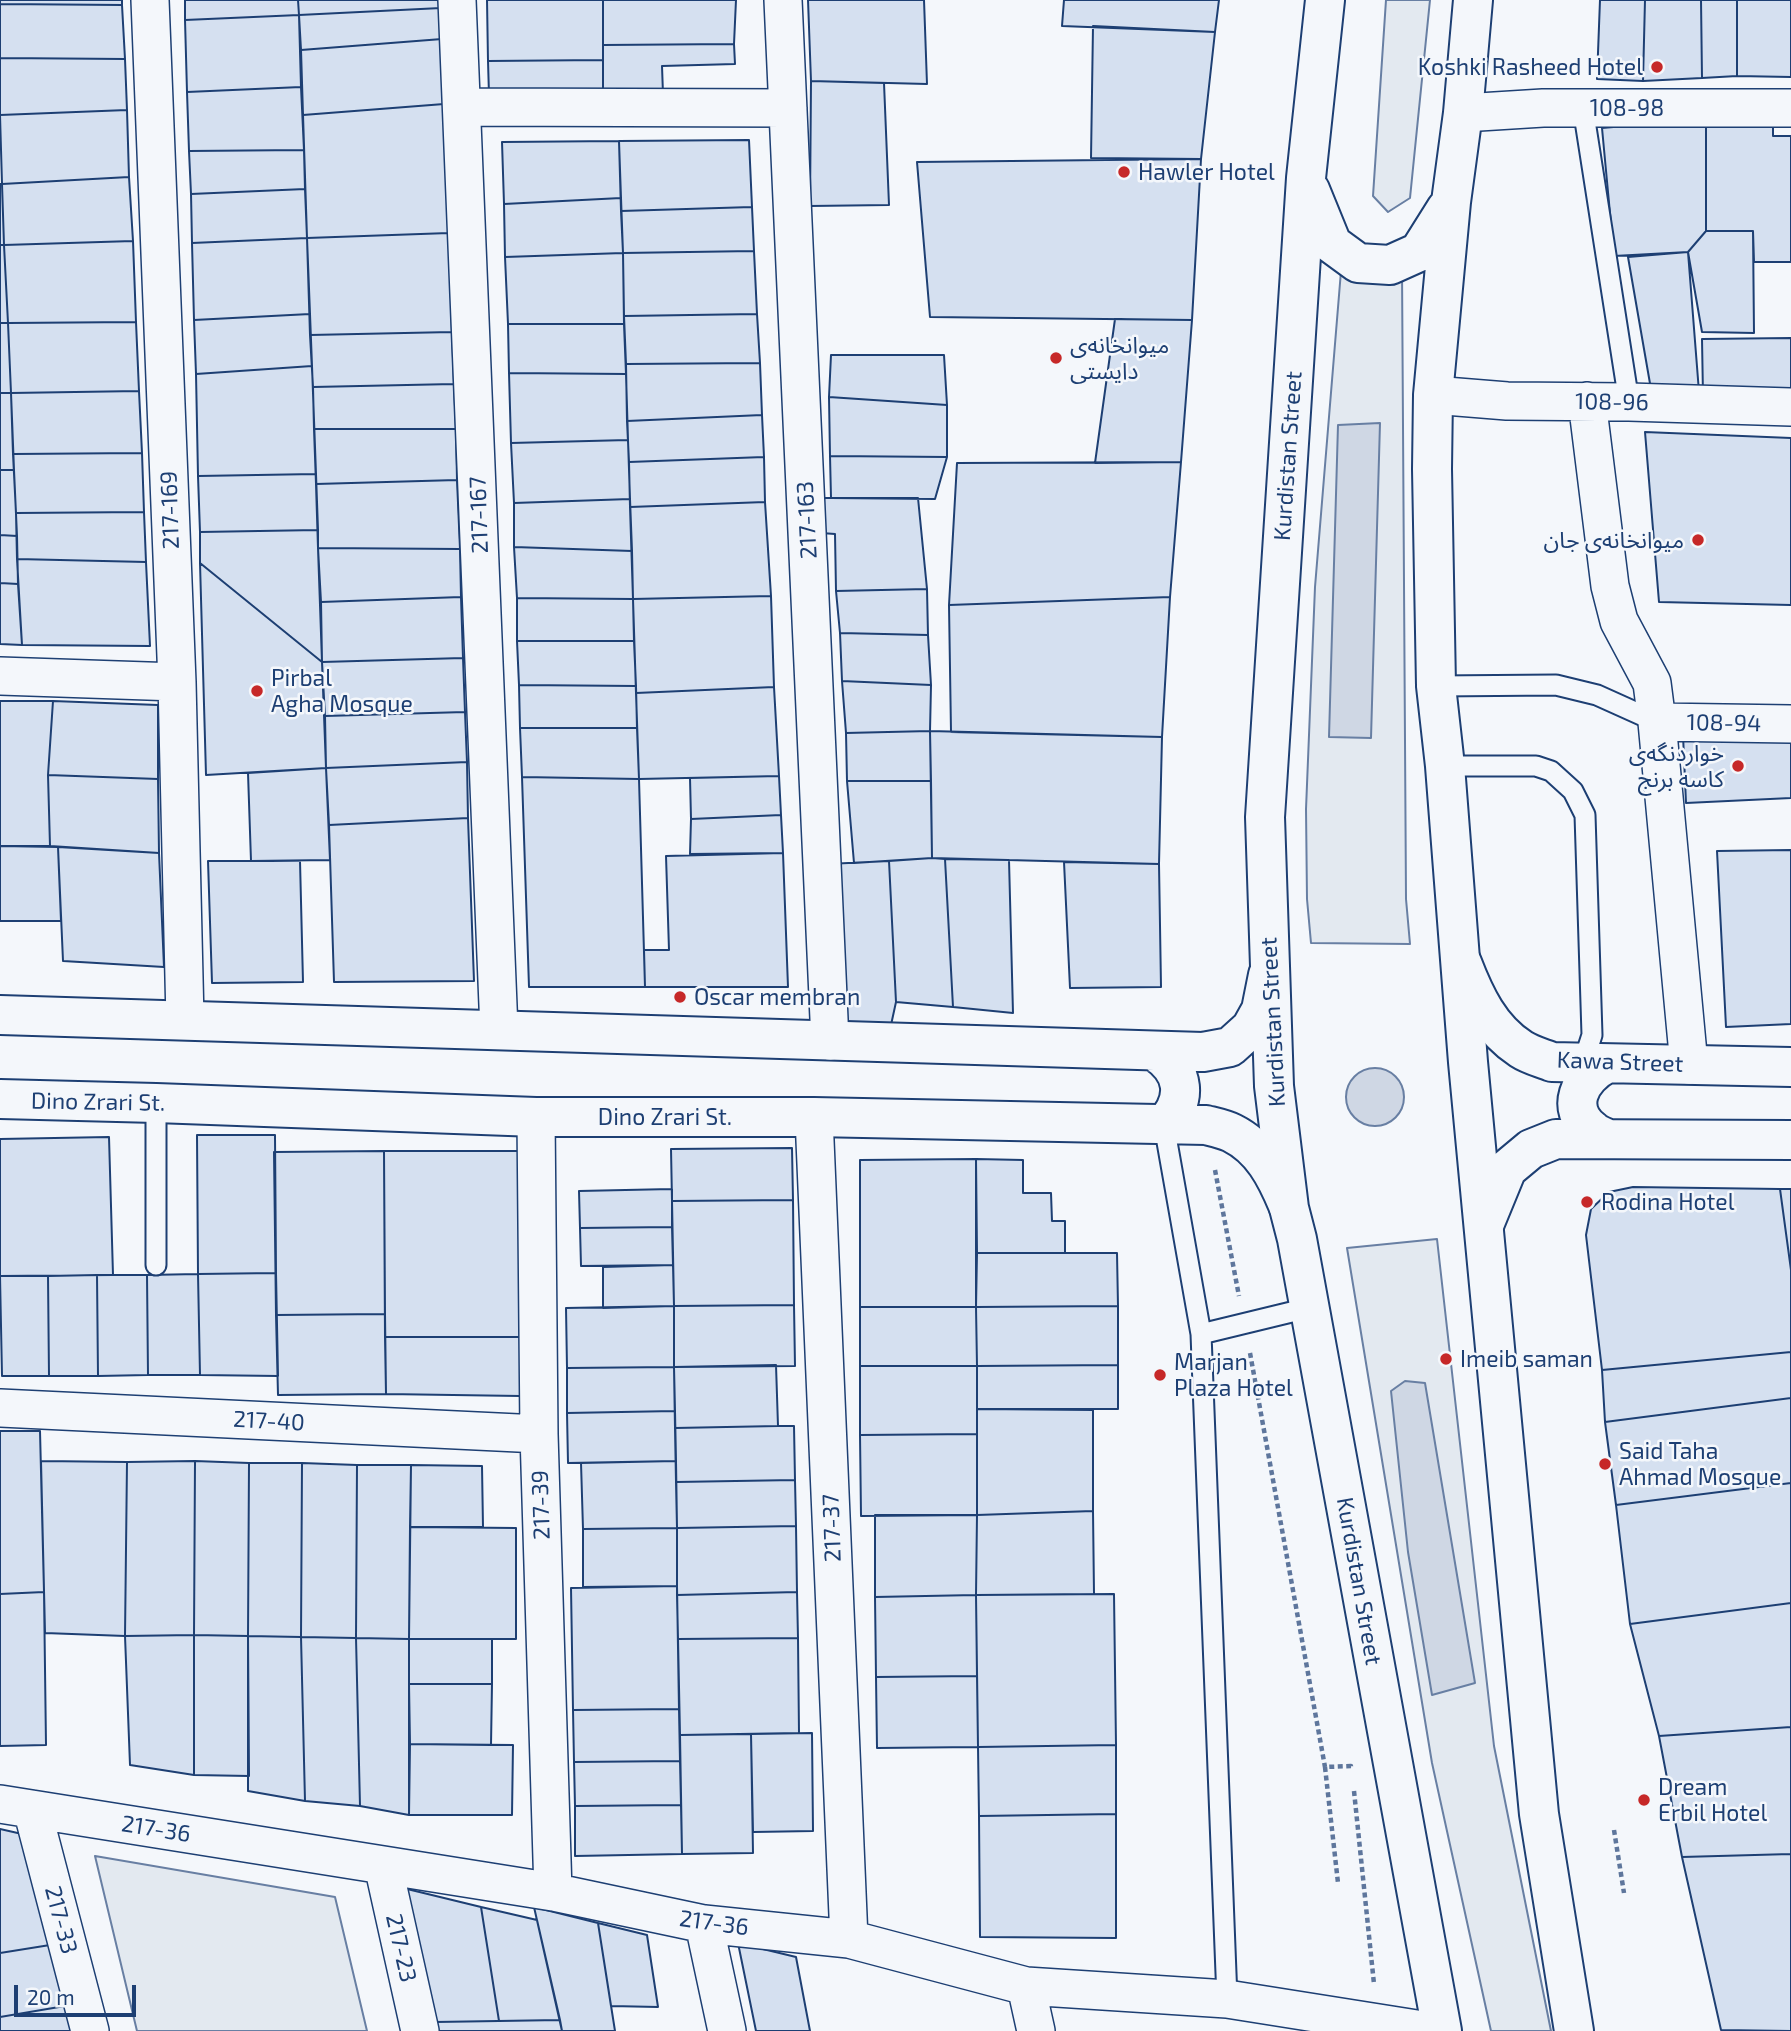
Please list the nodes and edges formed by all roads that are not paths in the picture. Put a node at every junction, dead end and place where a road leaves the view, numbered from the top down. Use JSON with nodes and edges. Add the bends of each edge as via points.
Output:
{"nodes":[{"id":1,"x":150,"y":0,"type":"edge"},
{"id":2,"x":457,"y":0,"type":"edge"},
{"id":3,"x":783,"y":0,"type":"edge"},
{"id":4,"x":1325,"y":0,"type":"edge"},
{"id":5,"x":1473,"y":0,"type":"edge"},
{"id":6,"x":461,"y":107,"type":"junction"},
{"id":7,"x":788,"y":108,"type":"junction"},
{"id":8,"x":1583,"y":108,"type":"junction"},
{"id":9,"x":1791,"y":108,"type":"edge"},
{"id":10,"x":1463,"y":113,"type":"junction"},
{"id":11,"x":1306,"y":178,"type":"junction"},
{"id":12,"x":1451,"y":202,"type":"junction"},
{"id":13,"x":1433,"y":395,"type":"junction"},
{"id":14,"x":1587,"y":401,"type":"junction"},
{"id":15,"x":1629,"y":402,"type":"junction"},
{"id":16,"x":1791,"y":407,"type":"edge"},
{"id":17,"x":0,"y":676,"type":"edge"},
{"id":18,"x":177,"y":682,"type":"junction"},
{"id":19,"x":1436,"y":686,"type":"junction"},
{"id":20,"x":1657,"y":722,"type":"junction"},
{"id":21,"x":1791,"y":724,"type":"edge"},
{"id":22,"x":1445,"y":766,"type":"junction"},
{"id":23,"x":1460,"y":958,"type":"junction"},
{"id":24,"x":1269,"y":969,"type":"junction"},
{"id":25,"x":0,"y":1015,"type":"edge"},
{"id":26,"x":185,"y":1020,"type":"junction"},
{"id":27,"x":499,"y":1030,"type":"junction"},
{"id":28,"x":830,"y":1041,"type":"junction"},
{"id":29,"x":1156,"y":1052,"type":"junction"},
{"id":30,"x":1595,"y":1064,"type":"junction"},
{"id":31,"x":1689,"y":1065,"type":"junction"},
{"id":32,"x":1791,"y":1067,"type":"edge"},
{"id":33,"x":0,"y":1099,"type":"edge"},
{"id":34,"x":156,"y":1103,"type":"junction"},
{"id":35,"x":536,"y":1117,"type":"junction"},
{"id":36,"x":814,"y":1117,"type":"junction"},
{"id":37,"x":1164,"y":1125,"type":"junction"},
{"id":38,"x":1606,"y":1138,"type":"junction"},
{"id":39,"x":1791,"y":1140,"type":"edge"},
{"id":40,"x":1289,"y":1208,"type":"junction"},
{"id":41,"x":1484,"y":1225,"type":"junction"},
{"id":42,"x":156,"y":1265,"type":"dead end"},
{"id":43,"x":1308,"y":1308,"type":"junction"},
{"id":44,"x":1201,"y":1334,"type":"junction"},
{"id":45,"x":0,"y":1408,"type":"edge"},
{"id":46,"x":539,"y":1434,"type":"junction"},
{"id":47,"x":16,"y":1806,"type":"edge"},
{"id":48,"x":383,"y":1865,"type":"junction"},
{"id":49,"x":553,"y":1892,"type":"junction"},
{"id":50,"x":704,"y":1924,"type":"junction"},
{"id":51,"x":849,"y":1939,"type":"junction"},
{"id":52,"x":1026,"y":1986,"type":"junction"},
{"id":53,"x":1227,"y":1999,"type":"junction"},
{"id":54,"x":90,"y":2031,"type":"edge"},
{"id":55,"x":420,"y":2031,"type":"edge"},
{"id":56,"x":727,"y":2031,"type":"edge"},
{"id":57,"x":1036,"y":2031,"type":"edge"},
{"id":58,"x":1429,"y":2031,"type":"edge"},
{"id":59,"x":1442,"y":2031,"type":"edge"},
{"id":60,"x":1574,"y":2031,"type":"edge"}],
"edges":[{"from":1,"to":18,"type":"street","name":"217-169"},
{"from":2,"to":6,"type":"street","name":"217-167"},
{"from":3,"to":7,"type":"street","name":"217-163"},
{"from":4,"to":11,"type":"main road","name":"Kurdistan Street"},
{"from":5,"to":10,"type":"main road"},
{"from":6,"to":7,"type":"street"},
{"from":6,"to":27,"type":"street","name":"217-167"},
{"from":7,"to":28,"type":"street","name":"217-163"},
{"from":8,"to":9,"type":"street","name":"108-98"},
{"from":8,"to":10,"type":"street","name":"108-98"},
{"from":8,"to":15,"type":"lane"},
{"from":10,"to":12,"type":"main road"},
{"from":11,"to":12,"type":"main road","via":[[1332,244],[1358,263],[1390,265],[1419,252]]},
{"from":11,"to":24,"type":"main road","name":"Kurdistan Street","via":[[1265,817]]},
{"from":12,"to":13,"type":"main road"},
{"from":13,"to":14,"type":"street","name":"108-96"},
{"from":13,"to":19,"type":"main road"},
{"from":14,"to":15,"type":"street","name":"108-96"},
{"from":14,"to":20,"type":"street","via":[[1610,586],[1619,621],[1652,682]]},
{"from":15,"to":16,"type":"street","name":"108-96"},
{"from":17,"to":18,"type":"street"},
{"from":18,"to":26,"type":"street","name":"217-169"},
{"from":19,"to":20,"type":"lane","via":[[1556,685],[1597,695]]},
{"from":19,"to":22,"type":"main road"},
{"from":20,"to":21,"type":"street","name":"108-94"},
{"from":20,"to":31,"type":"street"},
{"from":22,"to":23,"type":"main road"},
{"from":22,"to":30,"type":"lane","via":[[1536,766],[1551,771],[1573,791],[1585,816]]},
{"from":23,"to":30,"type":"main road","name":"Kawa Street","via":[[1474,995],[1494,1026],[1522,1050],[1552,1062]]},
{"from":23,"to":41,"type":"main road"},
{"from":24,"to":29,"type":"main road","via":[[1261,1010],[1251,1028],[1230,1048]]},
{"from":24,"to":40,"type":"main road","name":"Kurdistan Street","via":[[1274,1086]]},
{"from":25,"to":26,"type":"main road"},
{"from":26,"to":27,"type":"main road"},
{"from":27,"to":28,"type":"main road"},
{"from":28,"to":29,"type":"main road"},
{"from":29,"to":37,"type":"main road","via":[[1176,1072],[1180,1087],[1174,1114]]},
{"from":30,"to":31,"type":"main road","name":"Kawa Street"},
{"from":30,"to":38,"type":"main road","via":[[1580,1088],[1579,1112],[1584,1123]]},
{"from":31,"to":32,"type":"main road","name":"Kawa Street"},
{"from":33,"to":34,"type":"main road","name":"Dino Zrari St."},
{"from":34,"to":35,"type":"main road","name":"Dino Zrari St."},
{"from":34,"to":42,"type":"lane"},
{"from":35,"to":36,"type":"main road","name":"Dino Zrari St."},
{"from":35,"to":46,"type":"street","name":"217-39"},
{"from":36,"to":37,"type":"main road","name":"Dino Zrari St."},
{"from":36,"to":51,"type":"street","name":"217-37"},
{"from":37,"to":40,"type":"main road","name":"Dino Zrari St.","via":[[1206,1125],[1233,1133],[1256,1150],[1274,1172]]},
{"from":37,"to":44,"type":"lane"},
{"from":38,"to":39,"type":"main road"},
{"from":38,"to":41,"type":"main road","via":[[1556,1139],[1531,1149],[1507,1169]]},
{"from":40,"to":43,"type":"main road","name":"Kurdistan Street"},
{"from":41,"to":60,"type":"main road","via":[[1539,1814]]},
{"from":43,"to":44,"type":"lane"},
{"from":43,"to":59,"type":"main road","name":"Kurdistan Street"},
{"from":44,"to":53,"type":"lane"},
{"from":45,"to":46,"type":"street","name":"217-40"},
{"from":46,"to":49,"type":"street","name":"217-39"},
{"from":47,"to":48,"type":"street","name":"217-36"},
{"from":47,"to":54,"type":"street","name":"217-33"},
{"from":48,"to":49,"type":"street","name":"217-36"},
{"from":48,"to":55,"type":"street","name":"217-23"},
{"from":49,"to":50,"type":"street","name":"217-36"},
{"from":50,"to":51,"type":"street","name":"217-36"},
{"from":50,"to":56,"type":"street"},
{"from":51,"to":52,"type":"street","name":"217-36"},
{"from":52,"to":53,"type":"street","name":"217-36"},
{"from":52,"to":57,"type":"street"},
{"from":53,"to":58,"type":"street","name":"217-36"}]}
